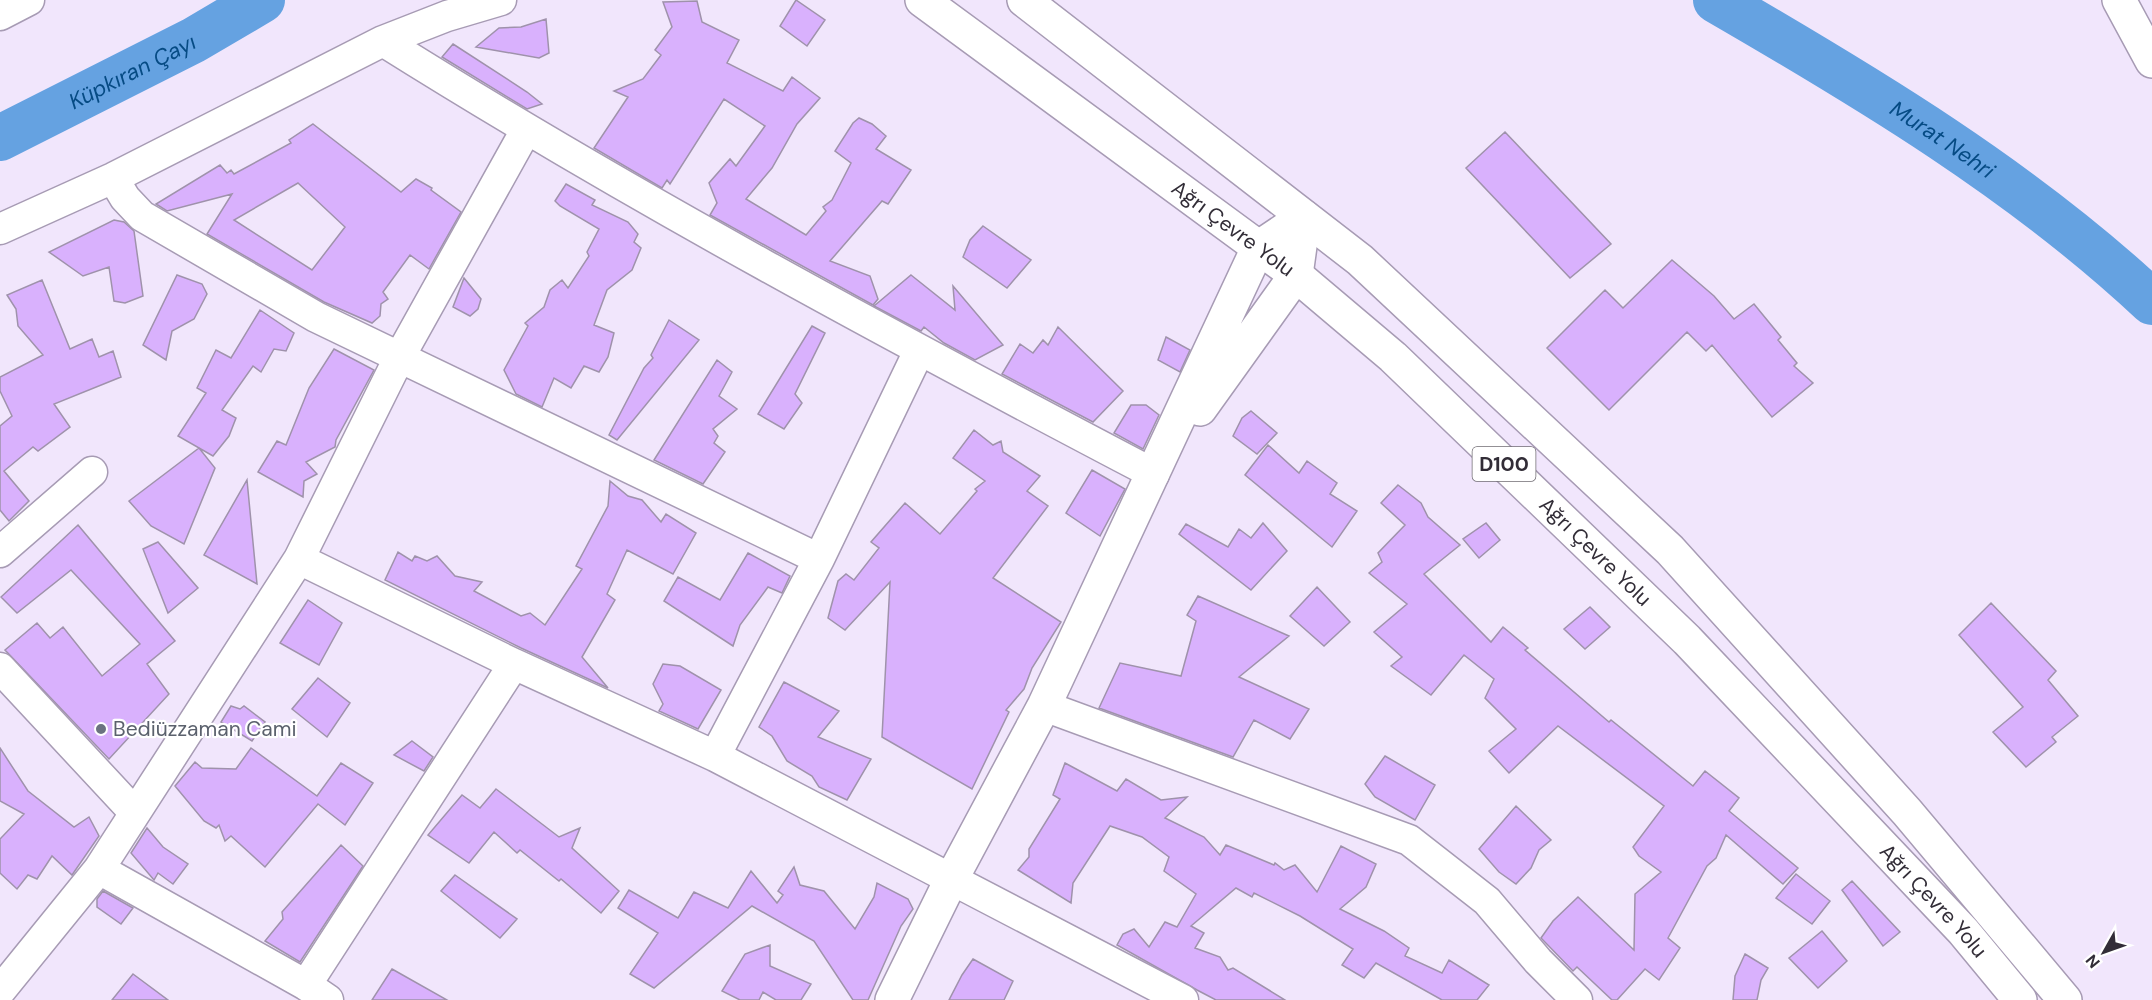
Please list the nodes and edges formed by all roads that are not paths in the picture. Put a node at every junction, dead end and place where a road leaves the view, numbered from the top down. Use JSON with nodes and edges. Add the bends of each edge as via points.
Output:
{"nodes":[{"id":1,"x":29,"y":0,"type":"edge"},
{"id":2,"x":501,"y":0,"type":"edge"},
{"id":3,"x":922,"y":0,"type":"edge"},
{"id":4,"x":1024,"y":0,"type":"edge"},
{"id":5,"x":2119,"y":0,"type":"edge"},
{"id":6,"x":0,"y":15,"type":"edge"},
{"id":7,"x":383,"y":41,"type":"junction"},
{"id":8,"x":2152,"y":62,"type":"edge"},
{"id":9,"x":526,"y":130,"type":"junction"},
{"id":10,"x":113,"y":178,"type":"junction"},
{"id":11,"x":1304,"y":217,"type":"junction"},
{"id":12,"x":0,"y":229,"type":"edge"},
{"id":13,"x":1258,"y":248,"type":"junction"},
{"id":14,"x":1296,"y":275,"type":"junction"},
{"id":15,"x":919,"y":351,"type":"junction"},
{"id":16,"x":399,"y":358,"type":"junction"},
{"id":17,"x":92,"y":471,"type":"dead end"},
{"id":18,"x":1154,"y":474,"type":"junction"},
{"id":19,"x":0,"y":552,"type":"edge"},
{"id":20,"x":298,"y":559,"type":"junction"},
{"id":21,"x":819,"y":559,"type":"junction"},
{"id":22,"x":514,"y":664,"type":"junction"},
{"id":23,"x":0,"y":668,"type":"edge"},
{"id":24,"x":1044,"y":706,"type":"junction"},
{"id":25,"x":715,"y":756,"type":"junction"},
{"id":26,"x":135,"y":813,"type":"junction"},
{"id":27,"x":99,"y":869,"type":"junction"},
{"id":28,"x":952,"y":878,"type":"junction"},
{"id":29,"x":0,"y":991,"type":"edge"},
{"id":30,"x":317,"y":992,"type":"edge"},
{"id":31,"x":892,"y":1000,"type":"edge"},
{"id":32,"x":1183,"y":1000,"type":"edge"},
{"id":33,"x":1577,"y":1000,"type":"edge"},
{"id":34,"x":2020,"y":1000,"type":"edge"},
{"id":35,"x":2065,"y":1000,"type":"edge"}],
"edges":[{"from":1,"to":6,"type":"street"},
{"from":2,"to":7,"type":"street"},
{"from":3,"to":13,"type":"main road","name":"Ağrı Çevre Yolu","number":"D100"},
{"from":4,"to":11,"type":"main road","name":"Ağrı Çevre Yolu","number":"D100"},
{"from":5,"to":8,"type":"main road"},
{"from":7,"to":9,"type":"street"},
{"from":7,"to":10,"type":"street"},
{"from":9,"to":15,"type":"street"},
{"from":9,"to":16,"type":"street"},
{"from":10,"to":12,"type":"street"},
{"from":10,"to":16,"type":"street","via":[[142,216],[316,317]]},
{"from":11,"to":13,"type":"main road"},
{"from":11,"to":14,"type":"main road"},
{"from":11,"to":35,"type":"main road","name":"Ağrı Çevre Yolu","number":"D100","via":[[1360,260],[1670,550],[1907,812]]},
{"from":13,"to":14,"type":"main road","name":"Ağrı Çevre Yolu","number":"D100"},
{"from":13,"to":18,"type":"main road"},
{"from":14,"to":18,"type":"main road"},
{"from":14,"to":34,"type":"main road","name":"Ağrı Çevre Yolu","number":"D100","via":[[1393,357],[1687,640],[1963,931]]},
{"from":15,"to":18,"type":"street"},
{"from":15,"to":21,"type":"street"},
{"from":16,"to":20,"type":"street"},
{"from":16,"to":21,"type":"street"},
{"from":17,"to":19,"type":"street"},
{"from":18,"to":24,"type":"main road"},
{"from":20,"to":22,"type":"street"},
{"from":20,"to":26,"type":"street"},
{"from":21,"to":25,"type":"street"},
{"from":22,"to":25,"type":"street"},
{"from":22,"to":30,"type":"street"},
{"from":23,"to":26,"type":"street"},
{"from":24,"to":28,"type":"main road"},
{"from":24,"to":33,"type":"street","via":[[1409,840],[1487,901]]},
{"from":25,"to":28,"type":"street"},
{"from":26,"to":27,"type":"street"},
{"from":27,"to":29,"type":"street"},
{"from":27,"to":30,"type":"street"},
{"from":28,"to":31,"type":"main road"},
{"from":28,"to":32,"type":"street"}]}
